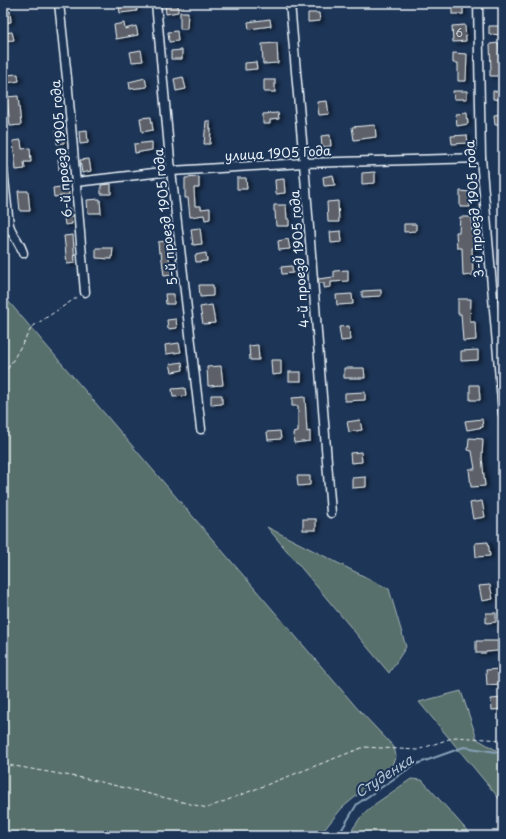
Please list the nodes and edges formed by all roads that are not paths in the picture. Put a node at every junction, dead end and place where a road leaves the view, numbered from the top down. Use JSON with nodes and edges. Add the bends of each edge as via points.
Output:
{"nodes":[{"id":1,"x":59,"y":3,"type":"edge"},
{"id":2,"x":156,"y":3,"type":"edge"},
{"id":3,"x":290,"y":3,"type":"edge"},
{"id":4,"x":478,"y":3,"type":"edge"},
{"id":5,"x":481,"y":158,"type":"junction"},
{"id":6,"x":304,"y":163,"type":"junction"},
{"id":7,"x":3,"y":169,"type":"edge"},
{"id":8,"x":171,"y":171,"type":"junction"},
{"id":9,"x":76,"y":182,"type":"junction"},
{"id":10,"x":23,"y":253,"type":"dead end"},
{"id":11,"x":84,"y":292,"type":"road end"},
{"id":12,"x":503,"y":414,"type":"edge"},
{"id":13,"x":201,"y":429,"type":"dead end"},
{"id":14,"x":331,"y":513,"type":"dead end"}],
"edges":[{"from":1,"to":9,"type":"street","name":"6-й проезд 1905 года"},
{"from":2,"to":8,"type":"street","name":"5-й проезд 1905 года"},
{"from":3,"to":6,"type":"street","name":"4-й проезд 1905 года"},
{"from":4,"to":5,"type":"street","name":"3-й проезд 1905 года"},
{"from":5,"to":6,"type":"street","name":"улица 1905 Года"},
{"from":5,"to":12,"type":"street","name":"3-й проезд 1905 года"},
{"from":6,"to":8,"type":"street","name":"улица 1905 Года"},
{"from":6,"to":14,"type":"street","name":"4-й проезд 1905 года"},
{"from":7,"to":10,"type":"street","via":[[9,225]]},
{"from":8,"to":9,"type":"street","name":"улица 1905 Года"},
{"from":8,"to":13,"type":"street","name":"5-й проезд 1905 года"},
{"from":9,"to":11,"type":"street","name":"6-й проезд 1905 года"}]}
